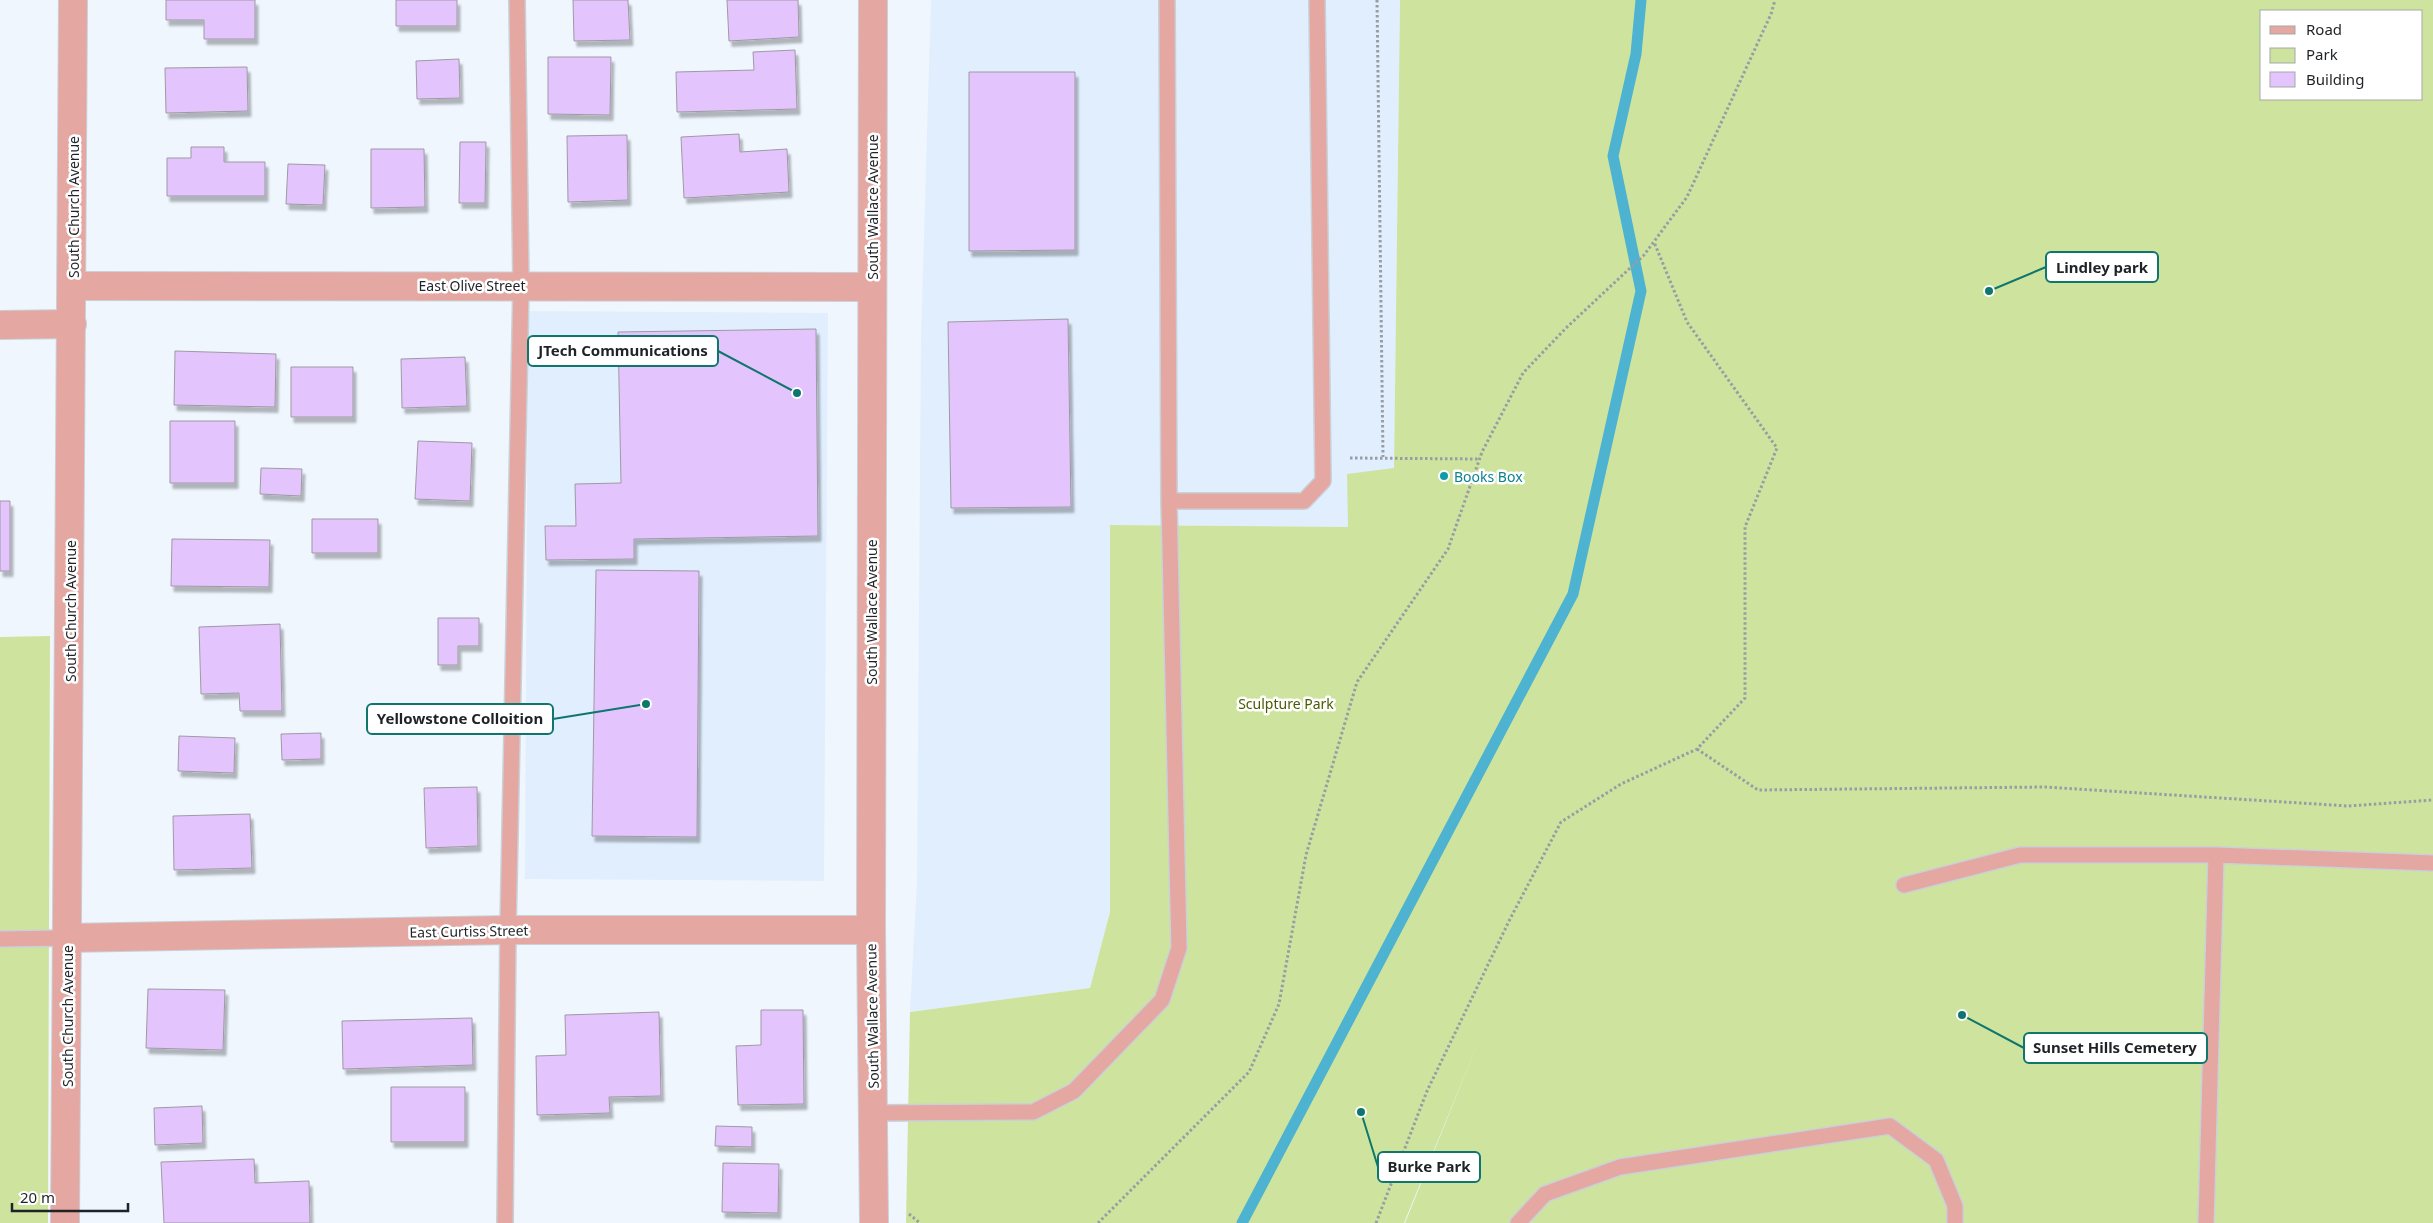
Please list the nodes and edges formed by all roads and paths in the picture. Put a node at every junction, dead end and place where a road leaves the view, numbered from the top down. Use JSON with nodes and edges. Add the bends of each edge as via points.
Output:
{"nodes":[{"id":1,"x":73,"y":0,"type":"edge"},
{"id":2,"x":517,"y":0,"type":"edge"},
{"id":3,"x":873,"y":0,"type":"edge"},
{"id":4,"x":1167,"y":0,"type":"edge"},
{"id":5,"x":1317,"y":0,"type":"edge"},
{"id":6,"x":1377,"y":0,"type":"edge"},
{"id":7,"x":1775,"y":0,"type":"edge"},
{"id":8,"x":1654,"y":242,"type":"junction"},
{"id":9,"x":521,"y":285,"type":"junction"},
{"id":10,"x":73,"y":286,"type":"junction"},
{"id":11,"x":871,"y":287,"type":"junction"},
{"id":12,"x":72,"y":324,"type":"junction"},
{"id":13,"x":0,"y":325,"type":"edge"},
{"id":14,"x":1383,"y":457,"type":"junction"},
{"id":15,"x":1323,"y":459,"type":"junction"},
{"id":16,"x":1479,"y":459,"type":"junction"},
{"id":17,"x":1169,"y":501,"type":"junction"},
{"id":18,"x":1697,"y":750,"type":"junction"},
{"id":19,"x":2433,"y":800,"type":"edge"},
{"id":20,"x":2216,"y":855,"type":"junction"},
{"id":21,"x":2433,"y":863,"type":"edge"},
{"id":22,"x":1904,"y":884,"type":"dead end"},
{"id":23,"x":508,"y":930,"type":"junction"},
{"id":24,"x":871,"y":930,"type":"junction"},
{"id":25,"x":68,"y":938,"type":"junction"},
{"id":26,"x":0,"y":939,"type":"edge"},
{"id":27,"x":874,"y":1113,"type":"junction"},
{"id":28,"x":65,"y":1223,"type":"edge"},
{"id":29,"x":505,"y":1223,"type":"edge"},
{"id":30,"x":874,"y":1223,"type":"edge"},
{"id":31,"x":1098,"y":1223,"type":"edge"},
{"id":32,"x":1376,"y":1223,"type":"edge"},
{"id":33,"x":1518,"y":1223,"type":"edge"},
{"id":34,"x":1955,"y":1223,"type":"edge"},
{"id":35,"x":2206,"y":1223,"type":"edge"}],
"edges":[{"from":1,"to":10,"type":"street","name":"South Church Avenue"},
{"from":2,"to":9,"type":"lane"},
{"from":3,"to":11,"type":"street","name":"South Wallace Avenue"},
{"from":4,"to":17,"type":"lane"},
{"from":5,"to":15,"type":"lane"},
{"from":6,"to":14,"type":"path"},
{"from":7,"to":8,"type":"path","via":[[1687,197]]},
{"from":8,"to":16,"type":"path","via":[[1523,373]]},
{"from":8,"to":18,"type":"path","via":[[1687,322],[1777,448],[1745,527],[1745,698]]},
{"from":9,"to":10,"type":"street","name":"East Olive Street"},
{"from":9,"to":11,"type":"street","name":"East Olive Street"},
{"from":9,"to":23,"type":"lane"},
{"from":10,"to":12,"type":"street","name":"South Church Avenue"},
{"from":11,"to":24,"type":"street","name":"South Wallace Avenue"},
{"from":12,"to":13,"type":"street"},
{"from":12,"to":25,"type":"street","name":"South Church Avenue"},
{"from":14,"to":15,"type":"path"},
{"from":14,"to":16,"type":"path"},
{"from":15,"to":17,"type":"lane","via":[[1324,481],[1304,501]]},
{"from":16,"to":31,"type":"path","via":[[1448,549],[1357,682],[1306,855],[1279,1004],[1249,1072]]},
{"from":17,"to":27,"type":"lane","via":[[1178,948],[1162,1000],[1074,1091],[1033,1112]]},
{"from":18,"to":19,"type":"path","via":[[1758,790],[2045,787],[2348,806]]},
{"from":18,"to":32,"type":"path","via":[[1622,784],[1561,822],[1427,1091]]},
{"from":20,"to":21,"type":"lane"},
{"from":20,"to":22,"type":"lane","via":[[2020,855]]},
{"from":20,"to":35,"type":"lane"},
{"from":23,"to":24,"type":"street","name":"East Curtiss Street"},
{"from":23,"to":25,"type":"street","name":"East Curtiss Street"},
{"from":23,"to":29,"type":"lane"},
{"from":24,"to":27,"type":"street","name":"South Wallace Avenue"},
{"from":25,"to":26,"type":"lane"},
{"from":25,"to":28,"type":"street","name":"South Church Avenue"},
{"from":27,"to":30,"type":"street","name":"South Wallace Avenue"},
{"from":33,"to":34,"type":"lane","via":[[1544,1194],[1620,1167],[1890,1126],[1936,1160],[1955,1206]]}]}
